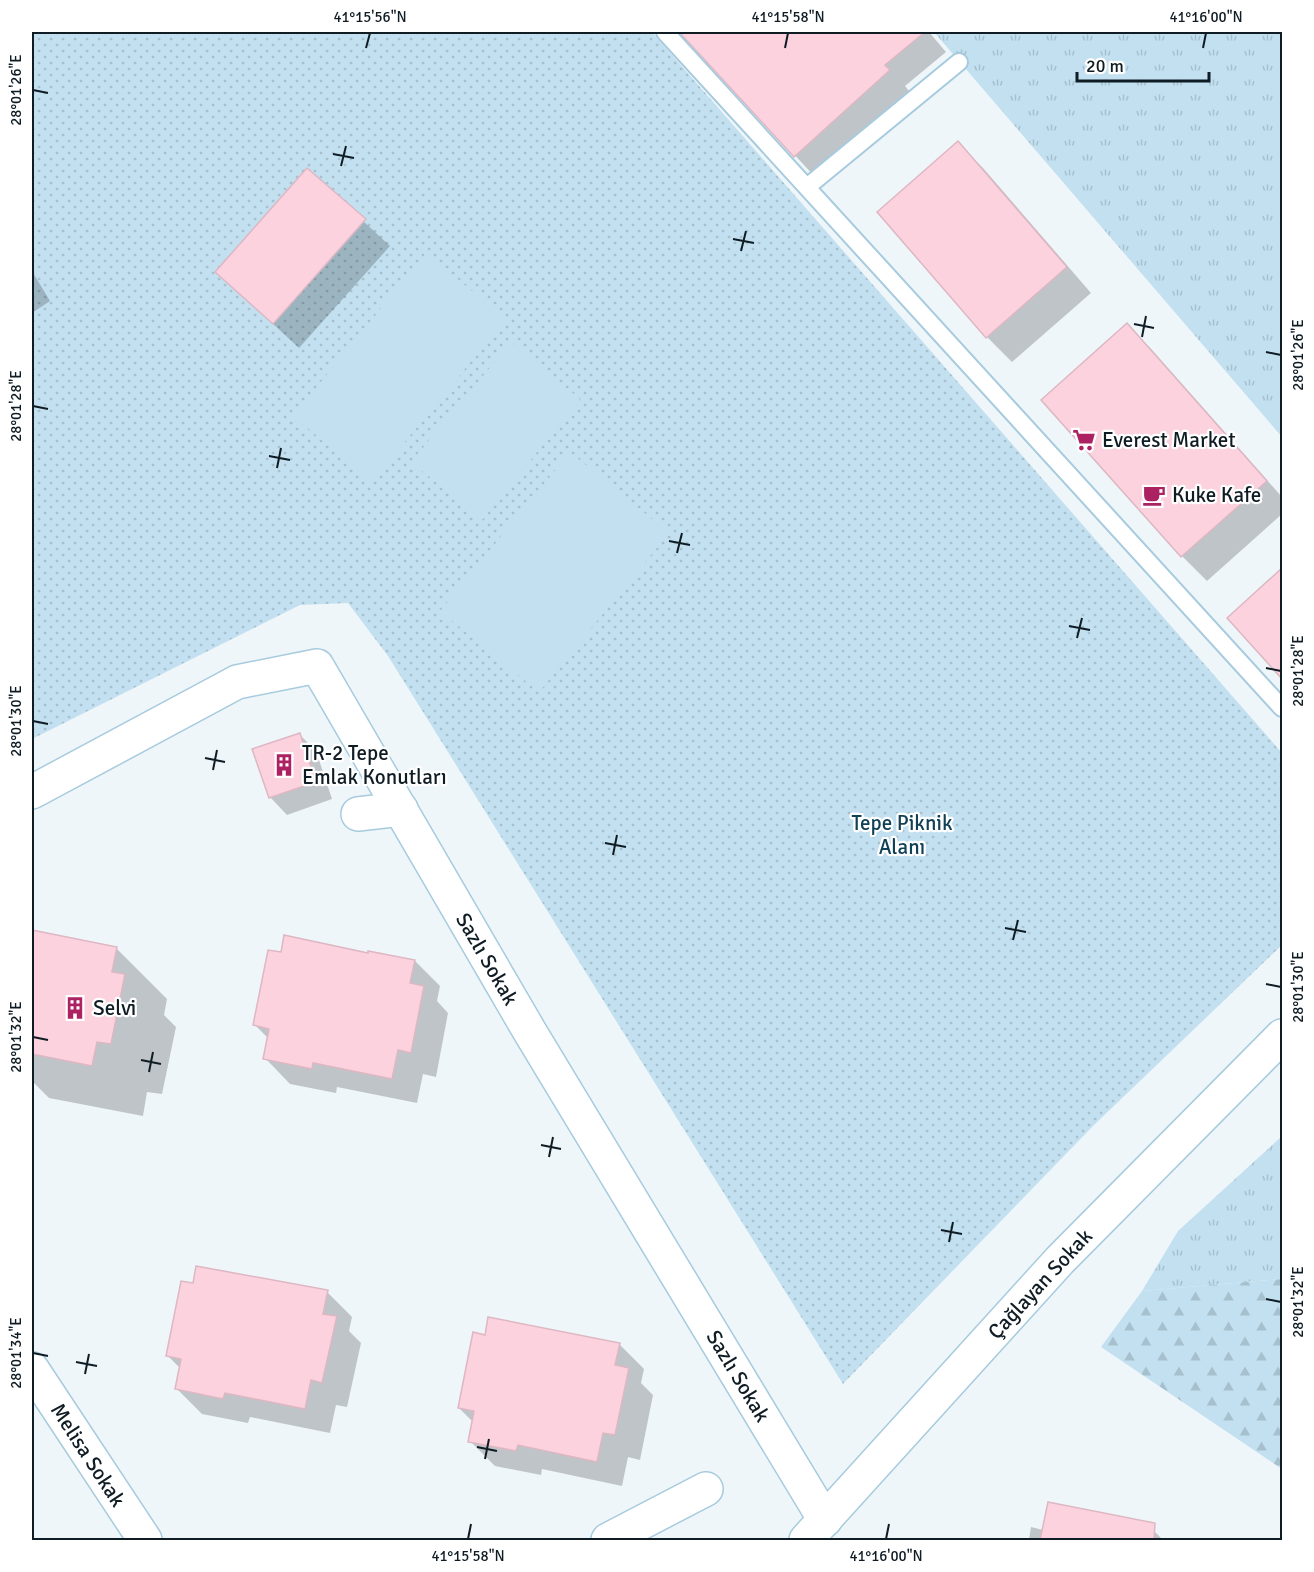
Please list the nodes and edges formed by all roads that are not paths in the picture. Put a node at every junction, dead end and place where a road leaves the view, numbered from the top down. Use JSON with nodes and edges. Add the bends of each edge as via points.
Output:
{"nodes":[{"id":1,"x":665,"y":32,"type":"edge"},
{"id":2,"x":958,"y":62,"type":"dead end"},
{"id":3,"x":807,"y":187,"type":"junction"},
{"id":4,"x":1282,"y":708,"type":"edge"},
{"id":5,"x":33,"y":789,"type":"edge"},
{"id":6,"x":401,"y":809,"type":"junction"},
{"id":7,"x":358,"y":814,"type":"dead end"},
{"id":8,"x":1282,"y":1036,"type":"edge"},
{"id":9,"x":32,"y":1369,"type":"edge"},
{"id":10,"x":706,"y":1489,"type":"dead end"},
{"id":11,"x":815,"y":1530,"type":"edge"},
{"id":12,"x":137,"y":1538,"type":"edge"},
{"id":13,"x":608,"y":1540,"type":"edge"}],
"edges":[{"from":1,"to":3,"type":"lane"},
{"from":2,"to":3,"type":"lane"},
{"from":3,"to":4,"type":"lane"},
{"from":5,"to":6,"type":"street","name":"Sazlı Sokak","via":[[237,682],[317,666]]},
{"from":6,"to":7,"type":"street"},
{"from":6,"to":11,"type":"street","name":"Sazlı Sokak"},
{"from":8,"to":11,"type":"street","name":"Çağlayan Sokak","via":[[1060,1260]]},
{"from":9,"to":12,"type":"street","name":"Melisa Sokak"},
{"from":10,"to":13,"type":"street"}]}
